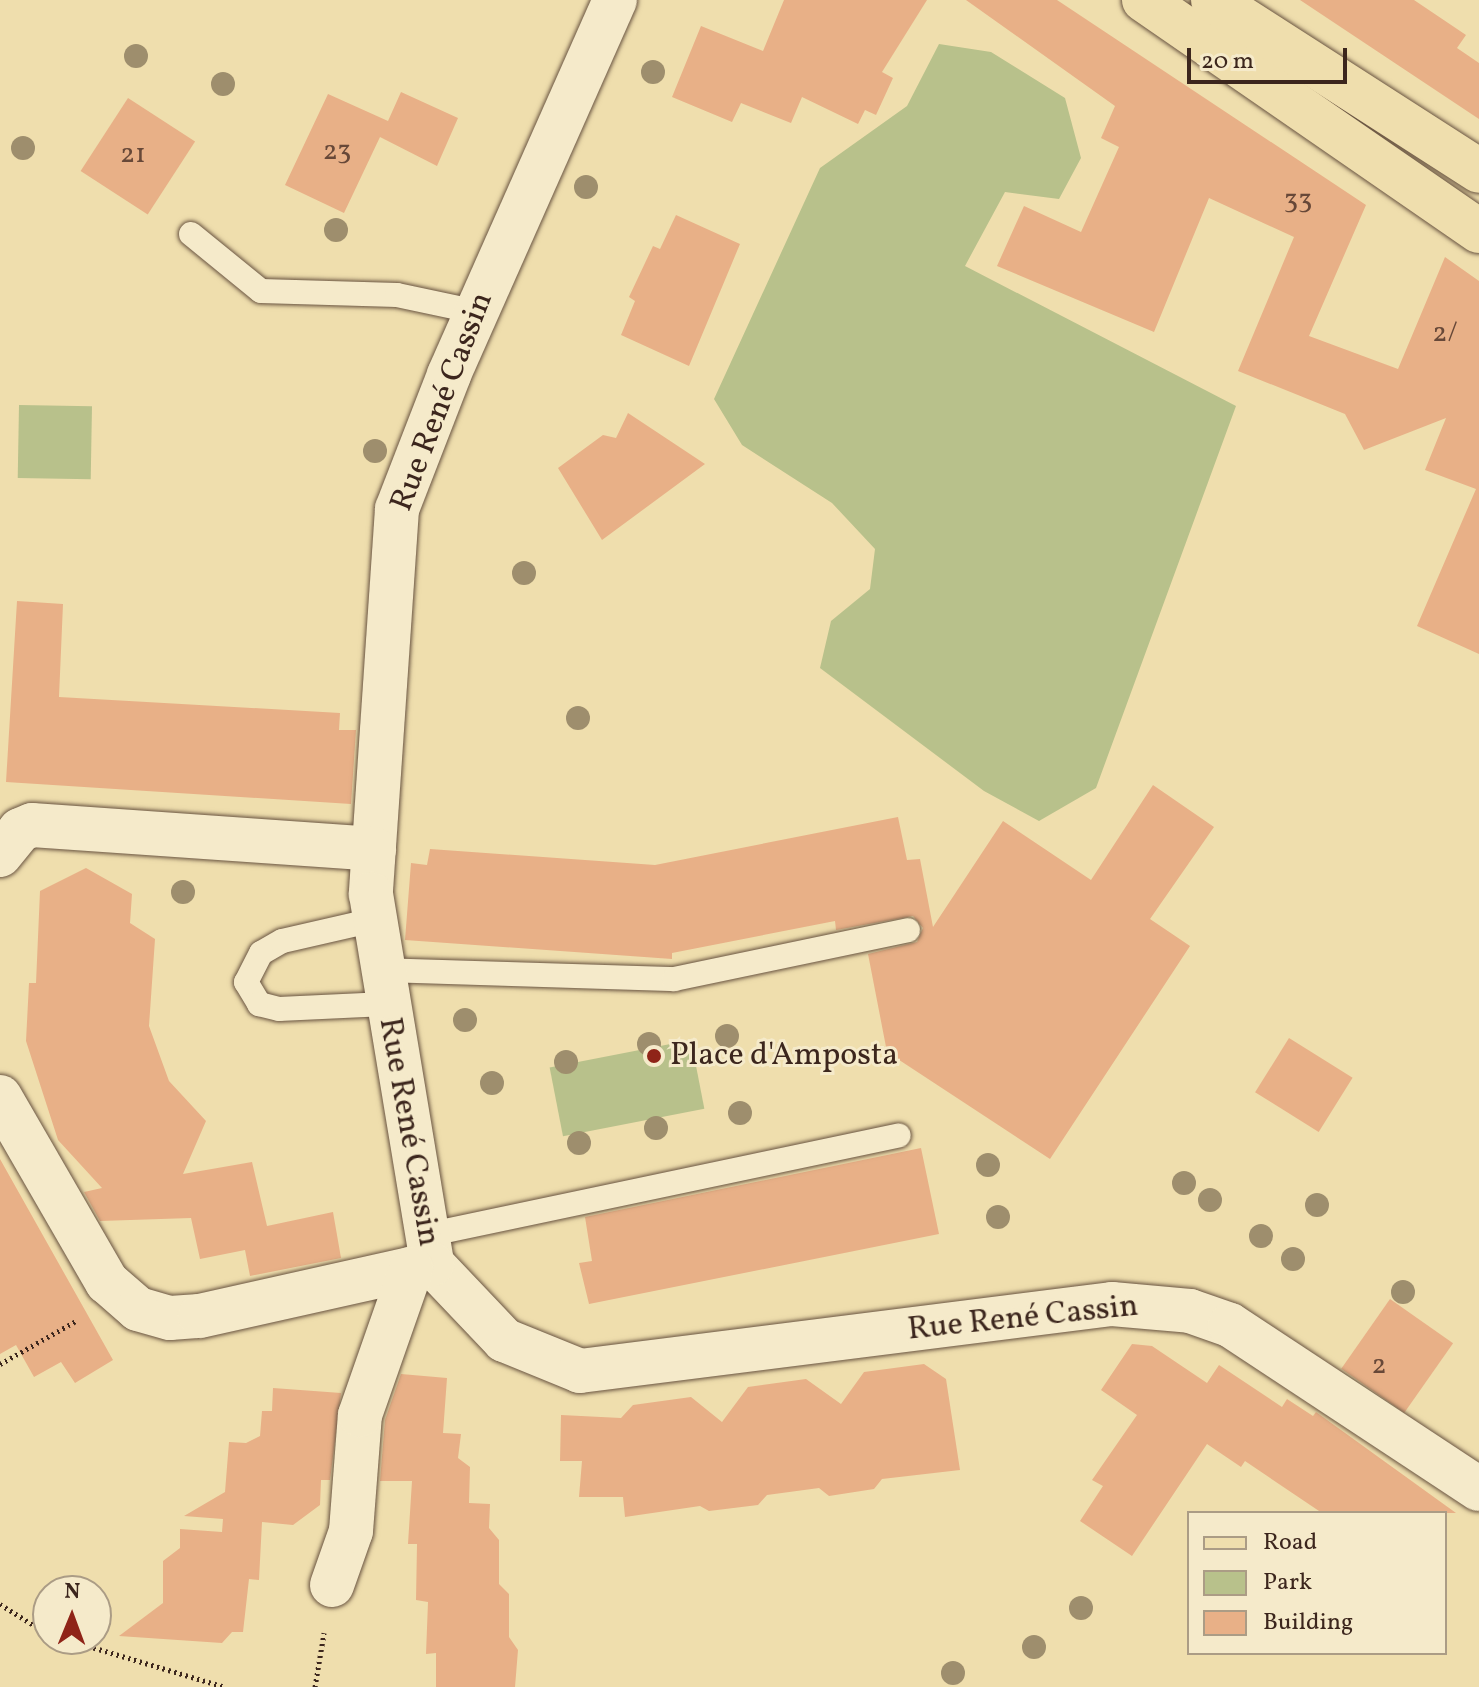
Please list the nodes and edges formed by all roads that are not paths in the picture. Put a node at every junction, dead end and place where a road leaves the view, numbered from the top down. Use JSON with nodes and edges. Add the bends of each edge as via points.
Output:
{"nodes":[{"id":1,"x":615,"y":0,"type":"edge"},
{"id":2,"x":1144,"y":0,"type":"edge"},
{"id":3,"x":1213,"y":0,"type":"edge"},
{"id":4,"x":1479,"y":171,"type":"edge"},
{"id":5,"x":1460,"y":206,"type":"edge"},
{"id":6,"x":1479,"y":231,"type":"edge"},
{"id":7,"x":191,"y":234,"type":"dead end"},
{"id":8,"x":477,"y":312,"type":"junction"},
{"id":9,"x":7,"y":833,"type":"edge"},
{"id":10,"x":374,"y":849,"type":"junction"},
{"id":11,"x":374,"y":920,"type":"junction"},
{"id":12,"x":908,"y":930,"type":"dead end"},
{"id":13,"x":383,"y":987,"type":"junction"},
{"id":14,"x":0,"y":1097,"type":"edge"},
{"id":15,"x":899,"y":1135,"type":"dead end"},
{"id":16,"x":423,"y":1256,"type":"junction"},
{"id":17,"x":1479,"y":1489,"type":"edge"},
{"id":18,"x":332,"y":1585,"type":"dead end"}],
"edges":[{"from":1,"to":8,"type":"street","name":"Rue René Cassin"},
{"from":2,"to":5,"type":"main road"},
{"from":3,"to":4,"type":"main road"},
{"from":5,"to":6,"type":"main road"},
{"from":7,"to":8,"type":"lane","via":[[261,291],[397,295]]},
{"from":8,"to":10,"type":"street","name":"Rue René Cassin","via":[[397,509]]},
{"from":9,"to":10,"type":"street","via":[[32,825]]},
{"from":10,"to":11,"type":"street","name":"Rue René Cassin"},
{"from":11,"to":13,"type":"street","name":"Rue René Cassin"},
{"from":11,"to":13,"type":"lane","via":[[282,941],[261,953],[246,982],[259,1004],[279,1009]]},
{"from":12,"to":13,"type":"lane","via":[[674,979]]},
{"from":13,"to":16,"type":"street","name":"Rue René Cassin"},
{"from":14,"to":16,"type":"street","via":[[107,1282],[148,1312],[200,1316]]},
{"from":15,"to":16,"type":"lane"},
{"from":16,"to":17,"type":"street","name":"Rue René Cassin","via":[[504,1340],[580,1371],[1112,1304],[1190,1311],[1230,1325]]},
{"from":16,"to":18,"type":"street","via":[[360,1415],[351,1531]]}]}
